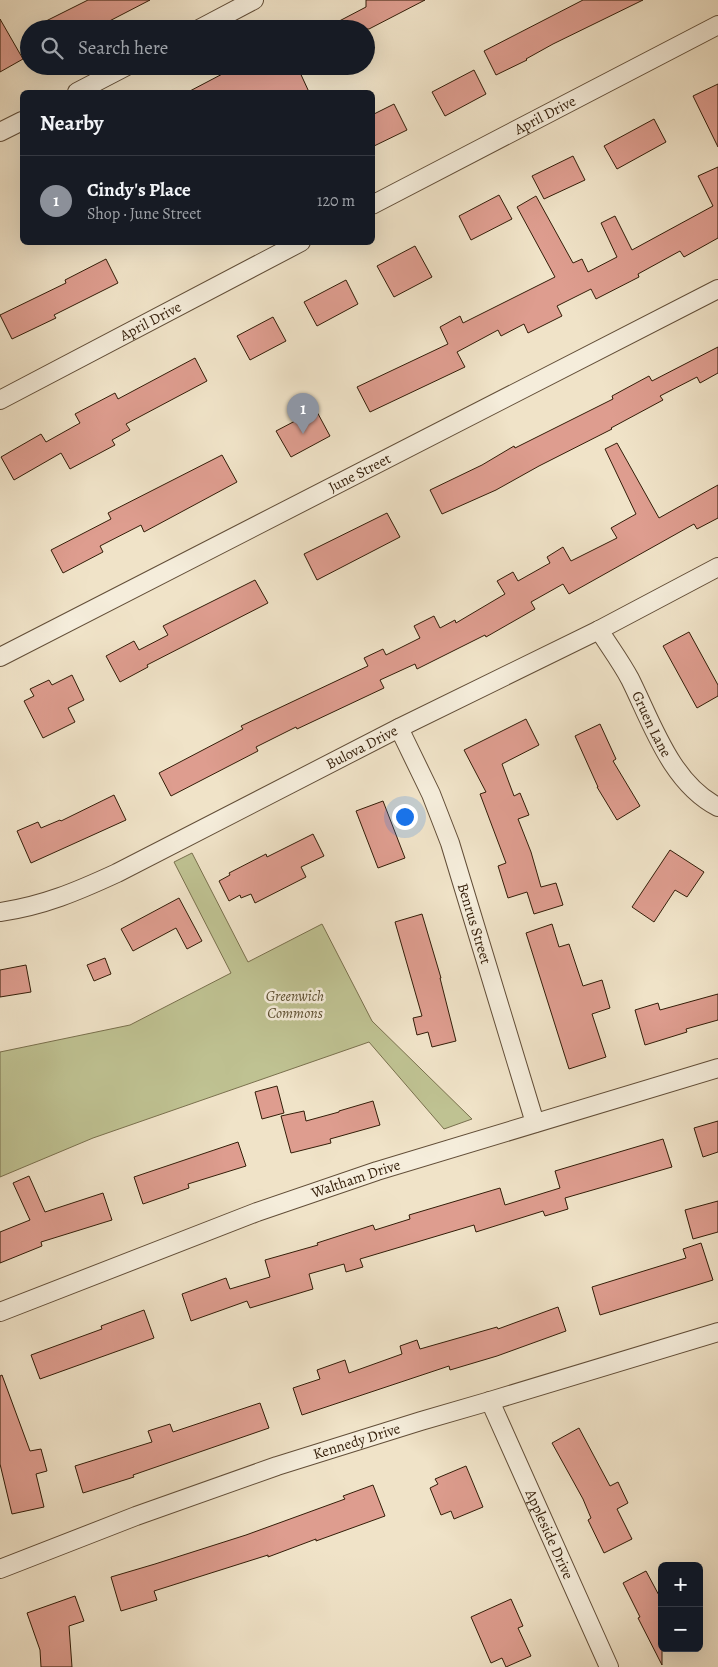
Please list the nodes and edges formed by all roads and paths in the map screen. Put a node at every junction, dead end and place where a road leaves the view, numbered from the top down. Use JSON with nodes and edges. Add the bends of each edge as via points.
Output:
{"nodes":[{"id":1,"x":254,"y":0,"type":"edge"},
{"id":2,"x":216,"y":20,"type":"edge"},
{"id":3,"x":718,"y":25,"type":"edge"},
{"id":4,"x":110,"y":75,"type":"edge"},
{"id":5,"x":81,"y":90,"type":"edge"},
{"id":6,"x":20,"y":122,"type":"edge"},
{"id":7,"x":0,"y":132,"type":"edge"},
{"id":8,"x":375,"y":203,"type":"edge"},
{"id":9,"x":295,"y":245,"type":"edge"},
{"id":10,"x":718,"y":289,"type":"edge"},
{"id":11,"x":0,"y":400,"type":"edge"},
{"id":12,"x":718,"y":567,"type":"edge"},
{"id":13,"x":599,"y":630,"type":"junction"},
{"id":14,"x":0,"y":658,"type":"edge"},
{"id":15,"x":399,"y":728,"type":"junction"},
{"id":16,"x":718,"y":807,"type":"edge"},
{"id":17,"x":0,"y":912,"type":"edge"},
{"id":18,"x":718,"y":1068,"type":"edge"},
{"id":19,"x":535,"y":1123,"type":"junction"},
{"id":20,"x":0,"y":1312,"type":"edge"},
{"id":21,"x":718,"y":1332,"type":"edge"},
{"id":22,"x":490,"y":1401,"type":"junction"},
{"id":23,"x":0,"y":1569,"type":"edge"},
{"id":24,"x":609,"y":1667,"type":"edge"}],
"edges":[{"from":1,"to":2,"type":"street"},
{"from":3,"to":8,"type":"street","name":"April Drive"},
{"from":4,"to":5,"type":"street"},
{"from":6,"to":7,"type":"street"},
{"from":9,"to":11,"type":"street","name":"April Drive"},
{"from":10,"to":14,"type":"street","name":"June Street"},
{"from":12,"to":13,"type":"street","name":"Bulova Drive"},
{"from":13,"to":15,"type":"street","name":"Bulova Drive"},
{"from":13,"to":16,"type":"street","name":"Gruen Lane","via":[[629,676],[675,766],[690,786]]},
{"from":15,"to":17,"type":"street","name":"Bulova Drive","via":[[72,894],[23,909]]},
{"from":15,"to":19,"type":"street","name":"Benrus Street","via":[[450,843]]},
{"from":18,"to":19,"type":"street","name":"Waltham Drive"},
{"from":19,"to":20,"type":"street","name":"Waltham Drive","via":[[257,1212]]},
{"from":21,"to":22,"type":"street","name":"Kennedy Drive"},
{"from":22,"to":23,"type":"street","name":"Kennedy Drive","via":[[278,1466]]},
{"from":22,"to":24,"type":"street","name":"Appleside Drive"}]}
